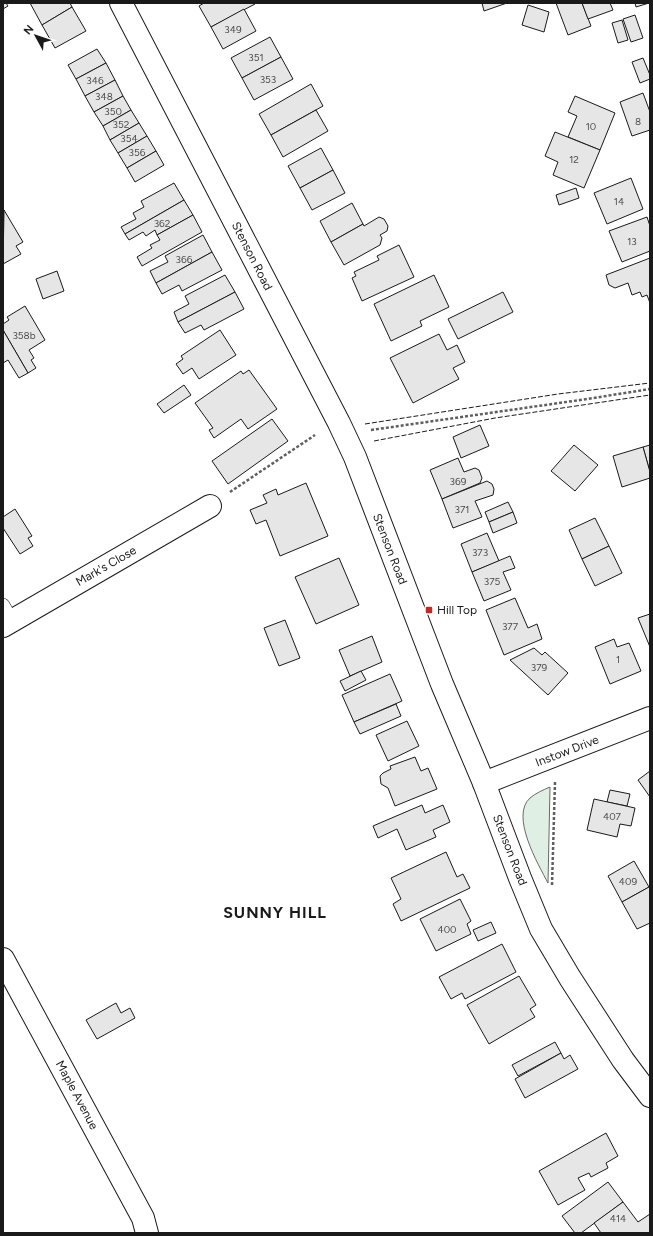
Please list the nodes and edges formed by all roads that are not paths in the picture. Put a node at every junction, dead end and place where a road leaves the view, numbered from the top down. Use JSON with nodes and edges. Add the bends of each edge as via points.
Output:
{"nodes":[{"id":1,"x":121,"y":3,"type":"edge"},
{"id":2,"x":210,"y":506,"type":"road end"},
{"id":3,"x":6,"y":617,"type":"edge"},
{"id":4,"x":650,"y":718,"type":"edge"},
{"id":5,"x":484,"y":783,"type":"junction"},
{"id":6,"x":3,"y":959,"type":"edge"},
{"id":7,"x":650,"y":1096,"type":"edge"},
{"id":8,"x":147,"y":1233,"type":"edge"}],
"edges":[{"from":1,"to":5,"type":"street","name":"Stenson Road","via":[[355,457],[442,684]]},
{"from":2,"to":3,"type":"street","name":"Mark's Close"},
{"from":4,"to":5,"type":"street","name":"Instow Drive"},
{"from":5,"to":7,"type":"street","name":"Stenson Road","via":[[541,929],[622,1060]]},
{"from":6,"to":8,"type":"street","name":"Maple Avenue","via":[[143,1218]]}]}
